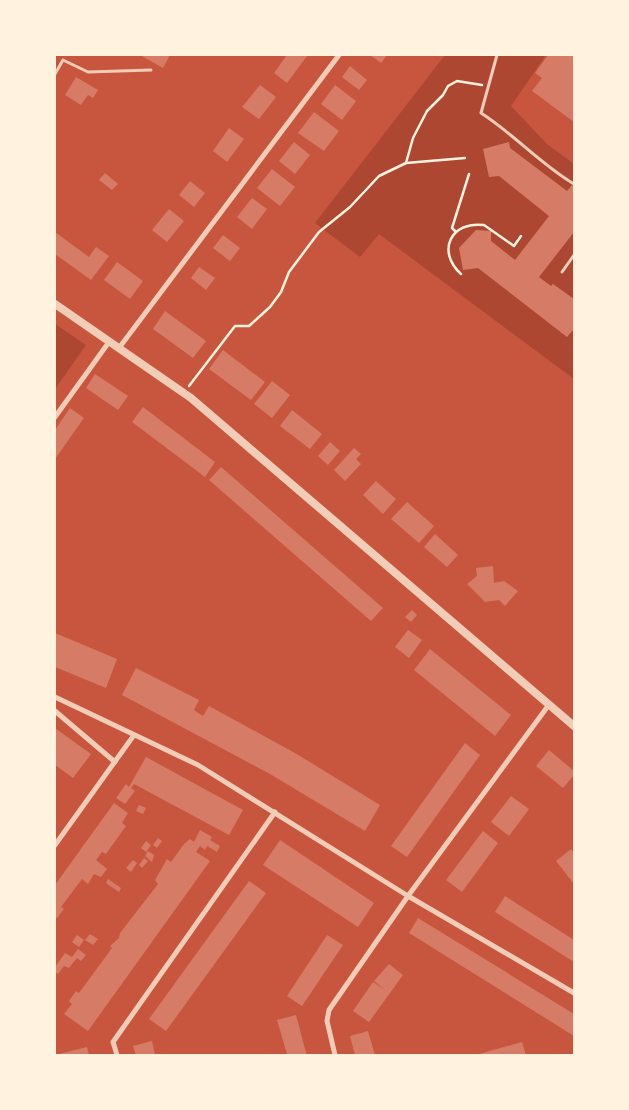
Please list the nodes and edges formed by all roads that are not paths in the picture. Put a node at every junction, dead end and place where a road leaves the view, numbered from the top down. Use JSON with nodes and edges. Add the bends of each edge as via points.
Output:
{"nodes":[{"id":1,"x":339,"y":55,"type":"edge"},
{"id":2,"x":498,"y":55,"type":"edge"},
{"id":3,"x":151,"y":70,"type":"dead end"},
{"id":4,"x":55,"y":74,"type":"edge"},
{"id":5,"x":574,"y":184,"type":"edge"},
{"id":6,"x":574,"y":255,"type":"edge"},
{"id":7,"x":562,"y":272,"type":"dead end"},
{"id":8,"x":55,"y":304,"type":"edge"},
{"id":9,"x":109,"y":342,"type":"junction"},
{"id":10,"x":119,"y":348,"type":"junction"},
{"id":11,"x":55,"y":417,"type":"edge"},
{"id":12,"x":55,"y":697,"type":"edge"},
{"id":13,"x":548,"y":706,"type":"junction"},
{"id":14,"x":55,"y":711,"type":"edge"},
{"id":15,"x":574,"y":726,"type":"edge"},
{"id":16,"x":134,"y":735,"type":"junction"},
{"id":17,"x":115,"y":762,"type":"junction"},
{"id":18,"x":275,"y":812,"type":"junction"},
{"id":19,"x":55,"y":846,"type":"edge"},
{"id":20,"x":408,"y":896,"type":"junction"},
{"id":21,"x":574,"y":992,"type":"edge"},
{"id":22,"x":117,"y":1055,"type":"edge"},
{"id":23,"x":335,"y":1055,"type":"edge"}],
"edges":[{"from":1,"to":10,"type":"street"},
{"from":2,"to":5,"type":"lane","via":[[481,113],[501,126],[554,173]]},
{"from":3,"to":4,"type":"lane","via":[[88,72],[63,60]]},
{"from":6,"to":7,"type":"lane"},
{"from":8,"to":9,"type":"street"},
{"from":9,"to":10,"type":"street"},
{"from":9,"to":11,"type":"street"},
{"from":10,"to":13,"type":"street","via":[[184,393]]},
{"from":12,"to":16,"type":"street"},
{"from":13,"to":15,"type":"street"},
{"from":13,"to":20,"type":"street"},
{"from":14,"to":17,"type":"street"},
{"from":16,"to":17,"type":"street"},
{"from":16,"to":18,"type":"street","via":[[198,765]]},
{"from":17,"to":19,"type":"street"},
{"from":18,"to":20,"type":"street"},
{"from":18,"to":22,"type":"street","via":[[113,1042]]},
{"from":20,"to":21,"type":"street"},
{"from":20,"to":23,"type":"street","via":[[329,1010],[327,1021]]}]}
